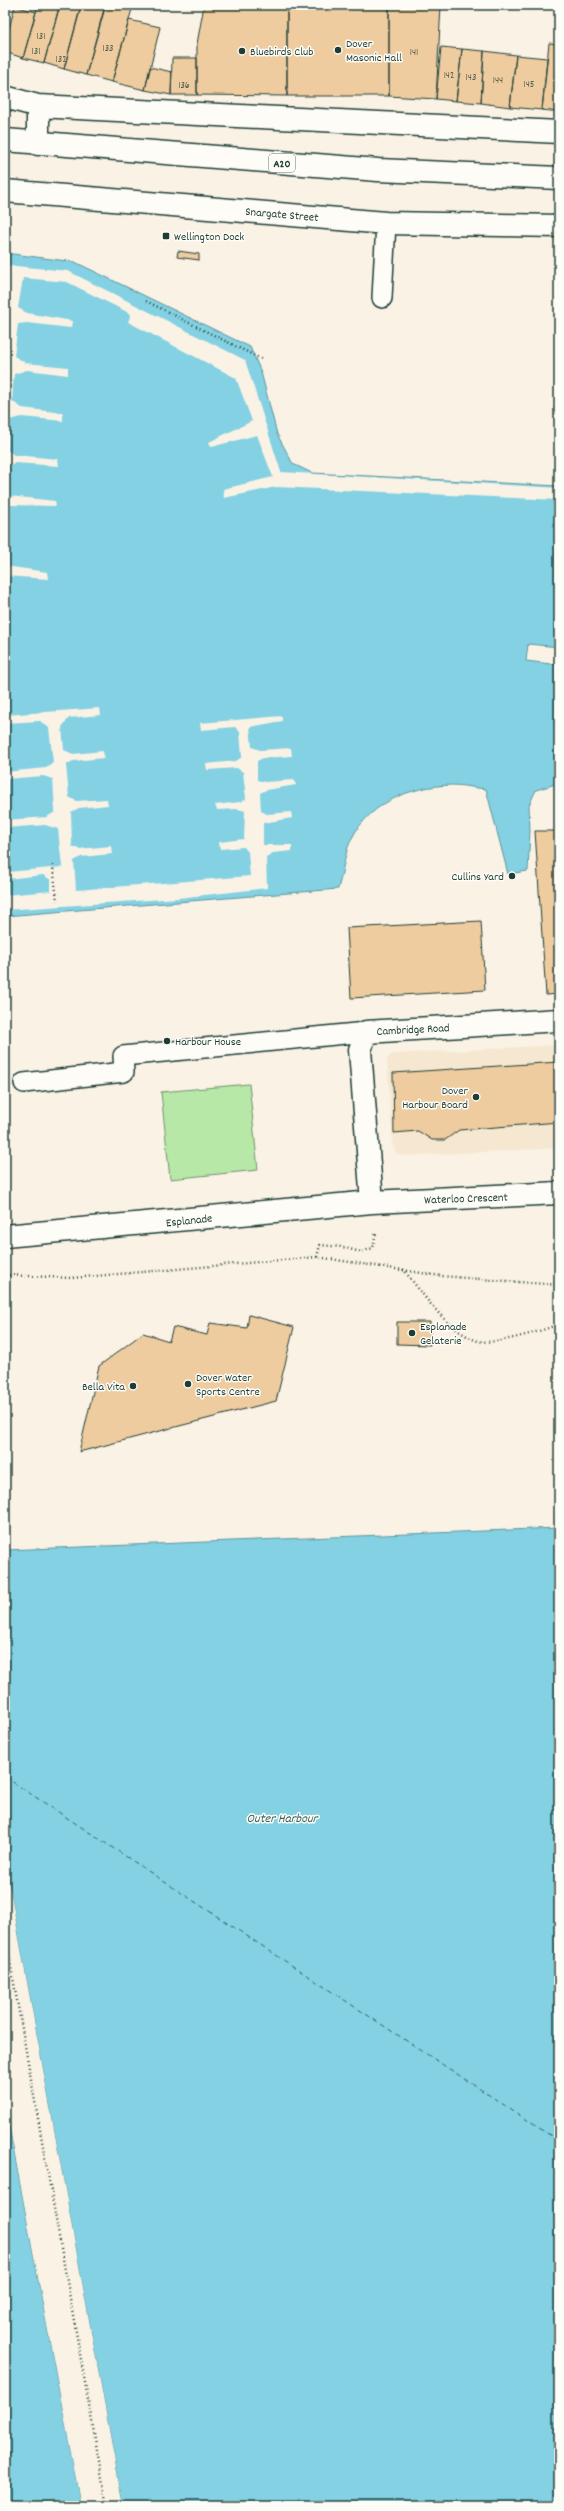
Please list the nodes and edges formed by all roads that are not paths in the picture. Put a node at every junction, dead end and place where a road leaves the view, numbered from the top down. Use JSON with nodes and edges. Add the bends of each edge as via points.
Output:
{"nodes":[{"id":1,"x":5,"y":97,"type":"edge"},
{"id":2,"x":38,"y":106,"type":"junction"},
{"id":3,"x":559,"y":132,"type":"edge"},
{"id":4,"x":5,"y":140,"type":"edge"},
{"id":5,"x":38,"y":144,"type":"junction"},
{"id":6,"x":559,"y":178,"type":"edge"},
{"id":7,"x":5,"y":191,"type":"edge"},
{"id":8,"x":386,"y":223,"type":"junction"},
{"id":9,"x":559,"y":226,"type":"edge"},
{"id":10,"x":382,"y":298,"type":"dead end"},
{"id":11,"x":559,"y":1020,"type":"edge"},
{"id":12,"x":366,"y":1032,"type":"junction"},
{"id":13,"x":24,"y":1082,"type":"dead end"},
{"id":14,"x":559,"y":1193,"type":"edge"},
{"id":15,"x":372,"y":1202,"type":"junction"},
{"id":16,"x":5,"y":1236,"type":"edge"}],
"edges":[{"from":1,"to":2,"type":"main road"},
{"from":2,"to":3,"type":"main road"},
{"from":2,"to":5,"type":"main road"},
{"from":4,"to":5,"type":"main road","number":"A20"},
{"from":5,"to":6,"type":"main road","number":"A20","via":[[378,170]]},
{"from":7,"to":8,"type":"main road","name":"Snargate Street"},
{"from":8,"to":9,"type":"main road","name":"Snargate Street"},
{"from":8,"to":10,"type":"lane"},
{"from":11,"to":12,"type":"main road","name":"Cambridge Road"},
{"from":12,"to":13,"type":"lane","via":[[123,1056],[124,1072]]},
{"from":12,"to":15,"type":"main road","name":"Cambridge Road","via":[[360,1050]]},
{"from":14,"to":15,"type":"main road","name":"Waterloo Crescent"},
{"from":15,"to":16,"type":"main road","name":"Esplanade"}]}
